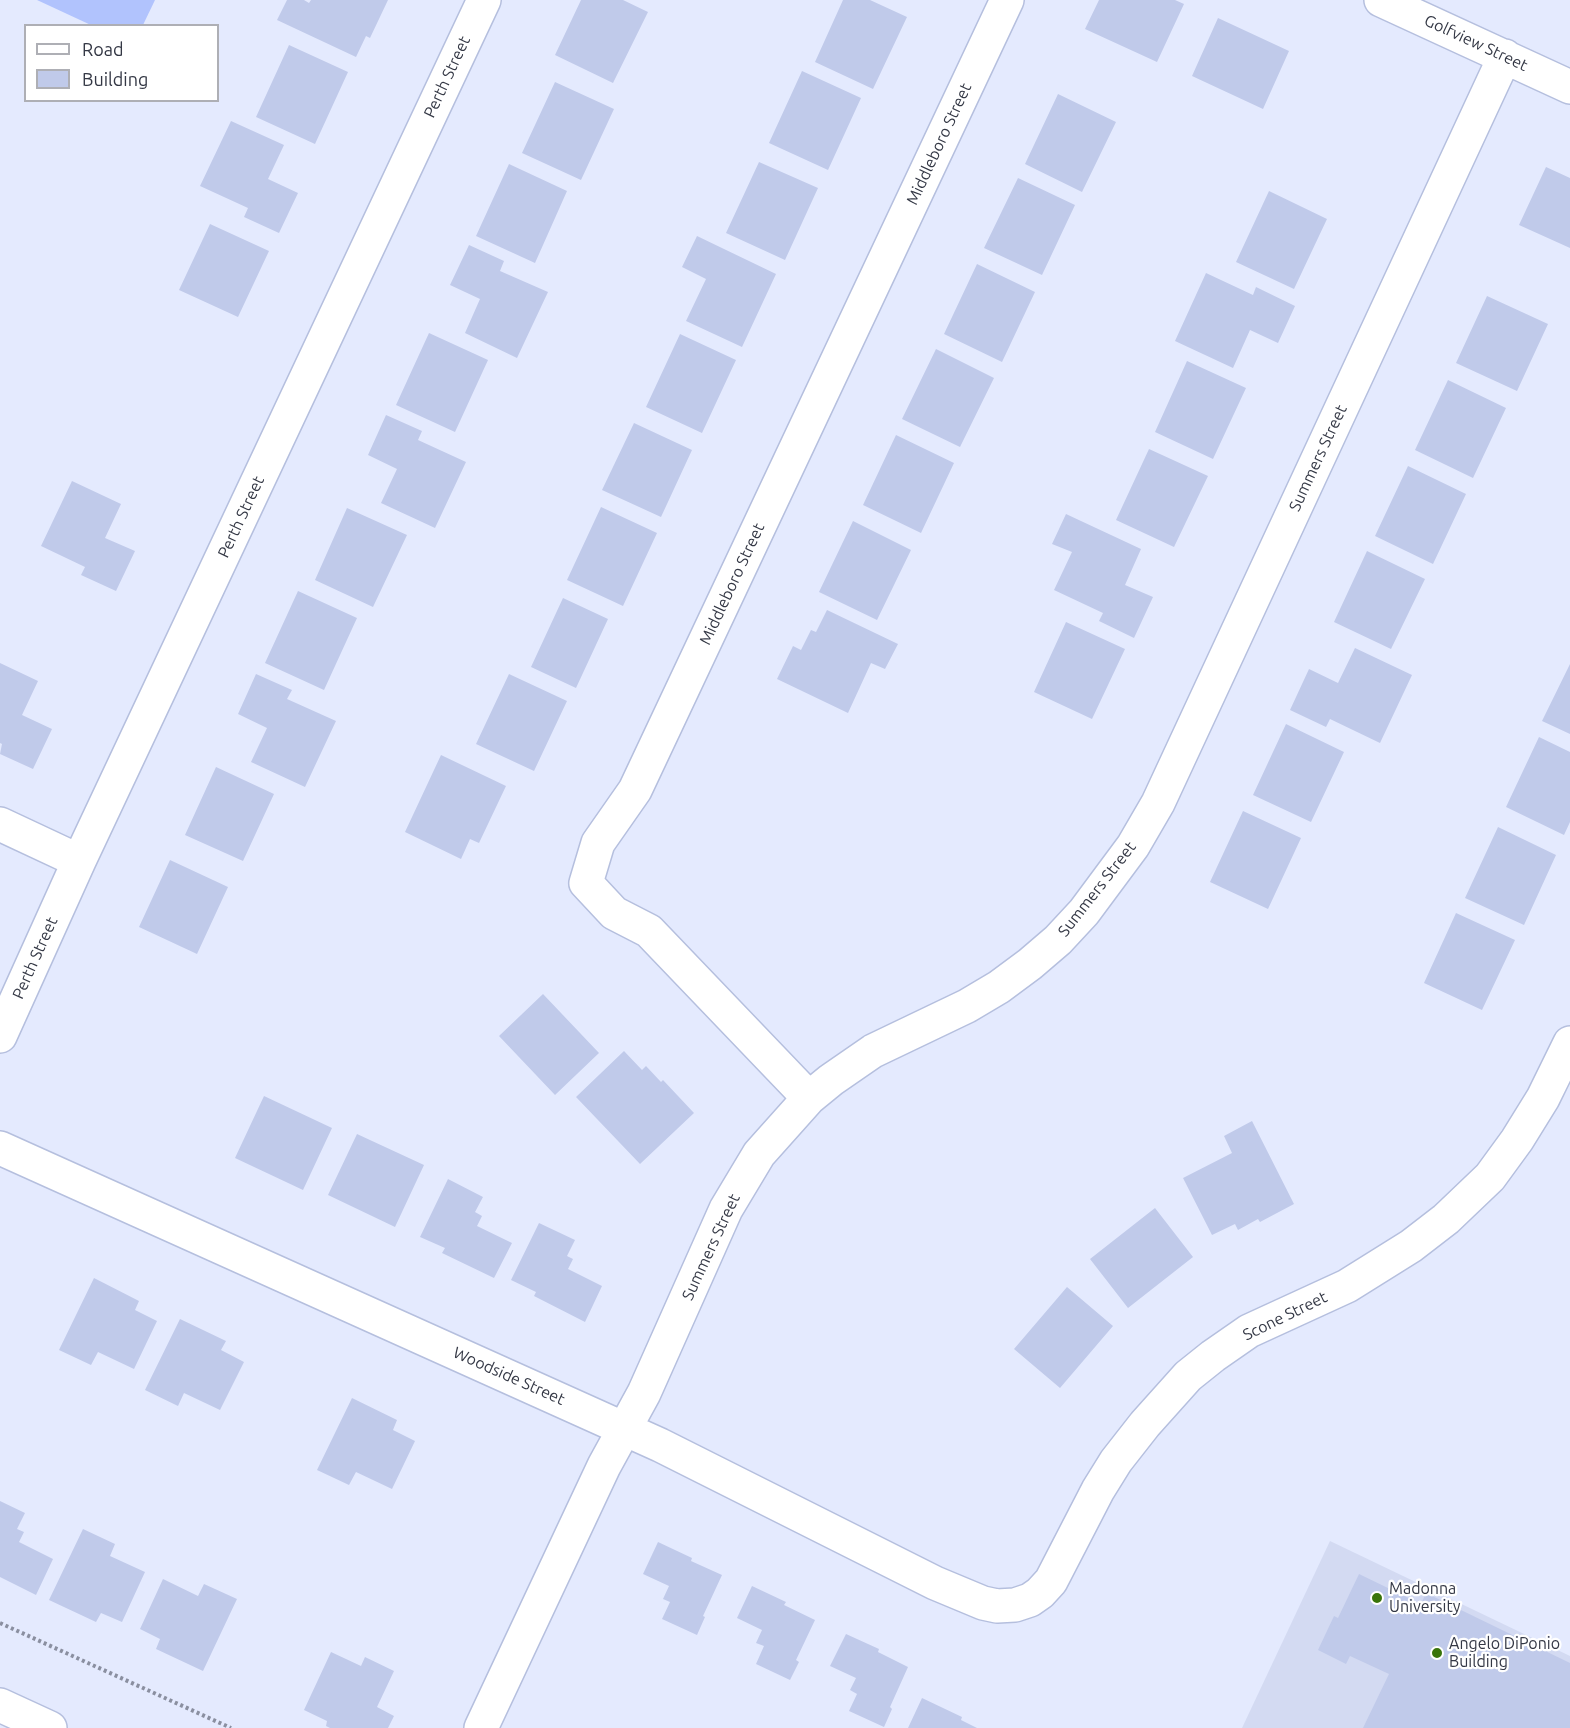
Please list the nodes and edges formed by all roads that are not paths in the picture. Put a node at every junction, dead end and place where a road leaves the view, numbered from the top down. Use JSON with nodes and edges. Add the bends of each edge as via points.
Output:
{"nodes":[{"id":1,"x":484,"y":0,"type":"edge"},
{"id":2,"x":1007,"y":0,"type":"edge"},
{"id":3,"x":1381,"y":0,"type":"edge"},
{"id":4,"x":1505,"y":56,"type":"junction"},
{"id":5,"x":1570,"y":87,"type":"edge"},
{"id":6,"x":0,"y":824,"type":"edge"},
{"id":7,"x":79,"y":861,"type":"junction"},
{"id":8,"x":0,"y":1036,"type":"edge"},
{"id":9,"x":1570,"y":1043,"type":"edge"},
{"id":10,"x":809,"y":1098,"type":"junction"},
{"id":11,"x":0,"y":1148,"type":"edge"},
{"id":12,"x":623,"y":1428,"type":"junction"},
{"id":13,"x":1015,"y":1605,"type":"joint"},
{"id":14,"x":0,"y":1705,"type":"edge"},
{"id":15,"x":50,"y":1728,"type":"edge"},
{"id":16,"x":481,"y":1728,"type":"edge"}],
"edges":[{"from":1,"to":7,"type":"street","name":"Perth Street"},
{"from":2,"to":10,"type":"street","name":"Middleboro Street","via":[[635,790],[598,843],[586,883],[615,913],[649,931]]},
{"from":3,"to":4,"type":"street","name":"Golfview Street"},
{"from":4,"to":5,"type":"street","name":"Golfview Street"},
{"from":4,"to":10,"type":"street","name":"Summers Street","via":[[1158,803],[1133,846],[1084,912],[1030,964],[967,1006],[873,1051]]},
{"from":6,"to":7,"type":"street"},
{"from":7,"to":8,"type":"street","name":"Perth Street"},
{"from":9,"to":13,"type":"street","name":"Scone Street","via":[[1517,1140],[1490,1177],[1446,1219],[1347,1286],[1250,1331],[1188,1376],[1116,1461],[1051,1581],[1030,1600]]},
{"from":10,"to":12,"type":"street","name":"Summers Street","via":[[759,1154],[726,1209],[644,1393]]},
{"from":11,"to":12,"type":"street","name":"Woodside Street"},
{"from":12,"to":13,"type":"street","name":"Woodside Street","via":[[935,1583],[983,1603]]},
{"from":12,"to":16,"type":"street","name":"Summers Street"},
{"from":14,"to":15,"type":"street"}]}
